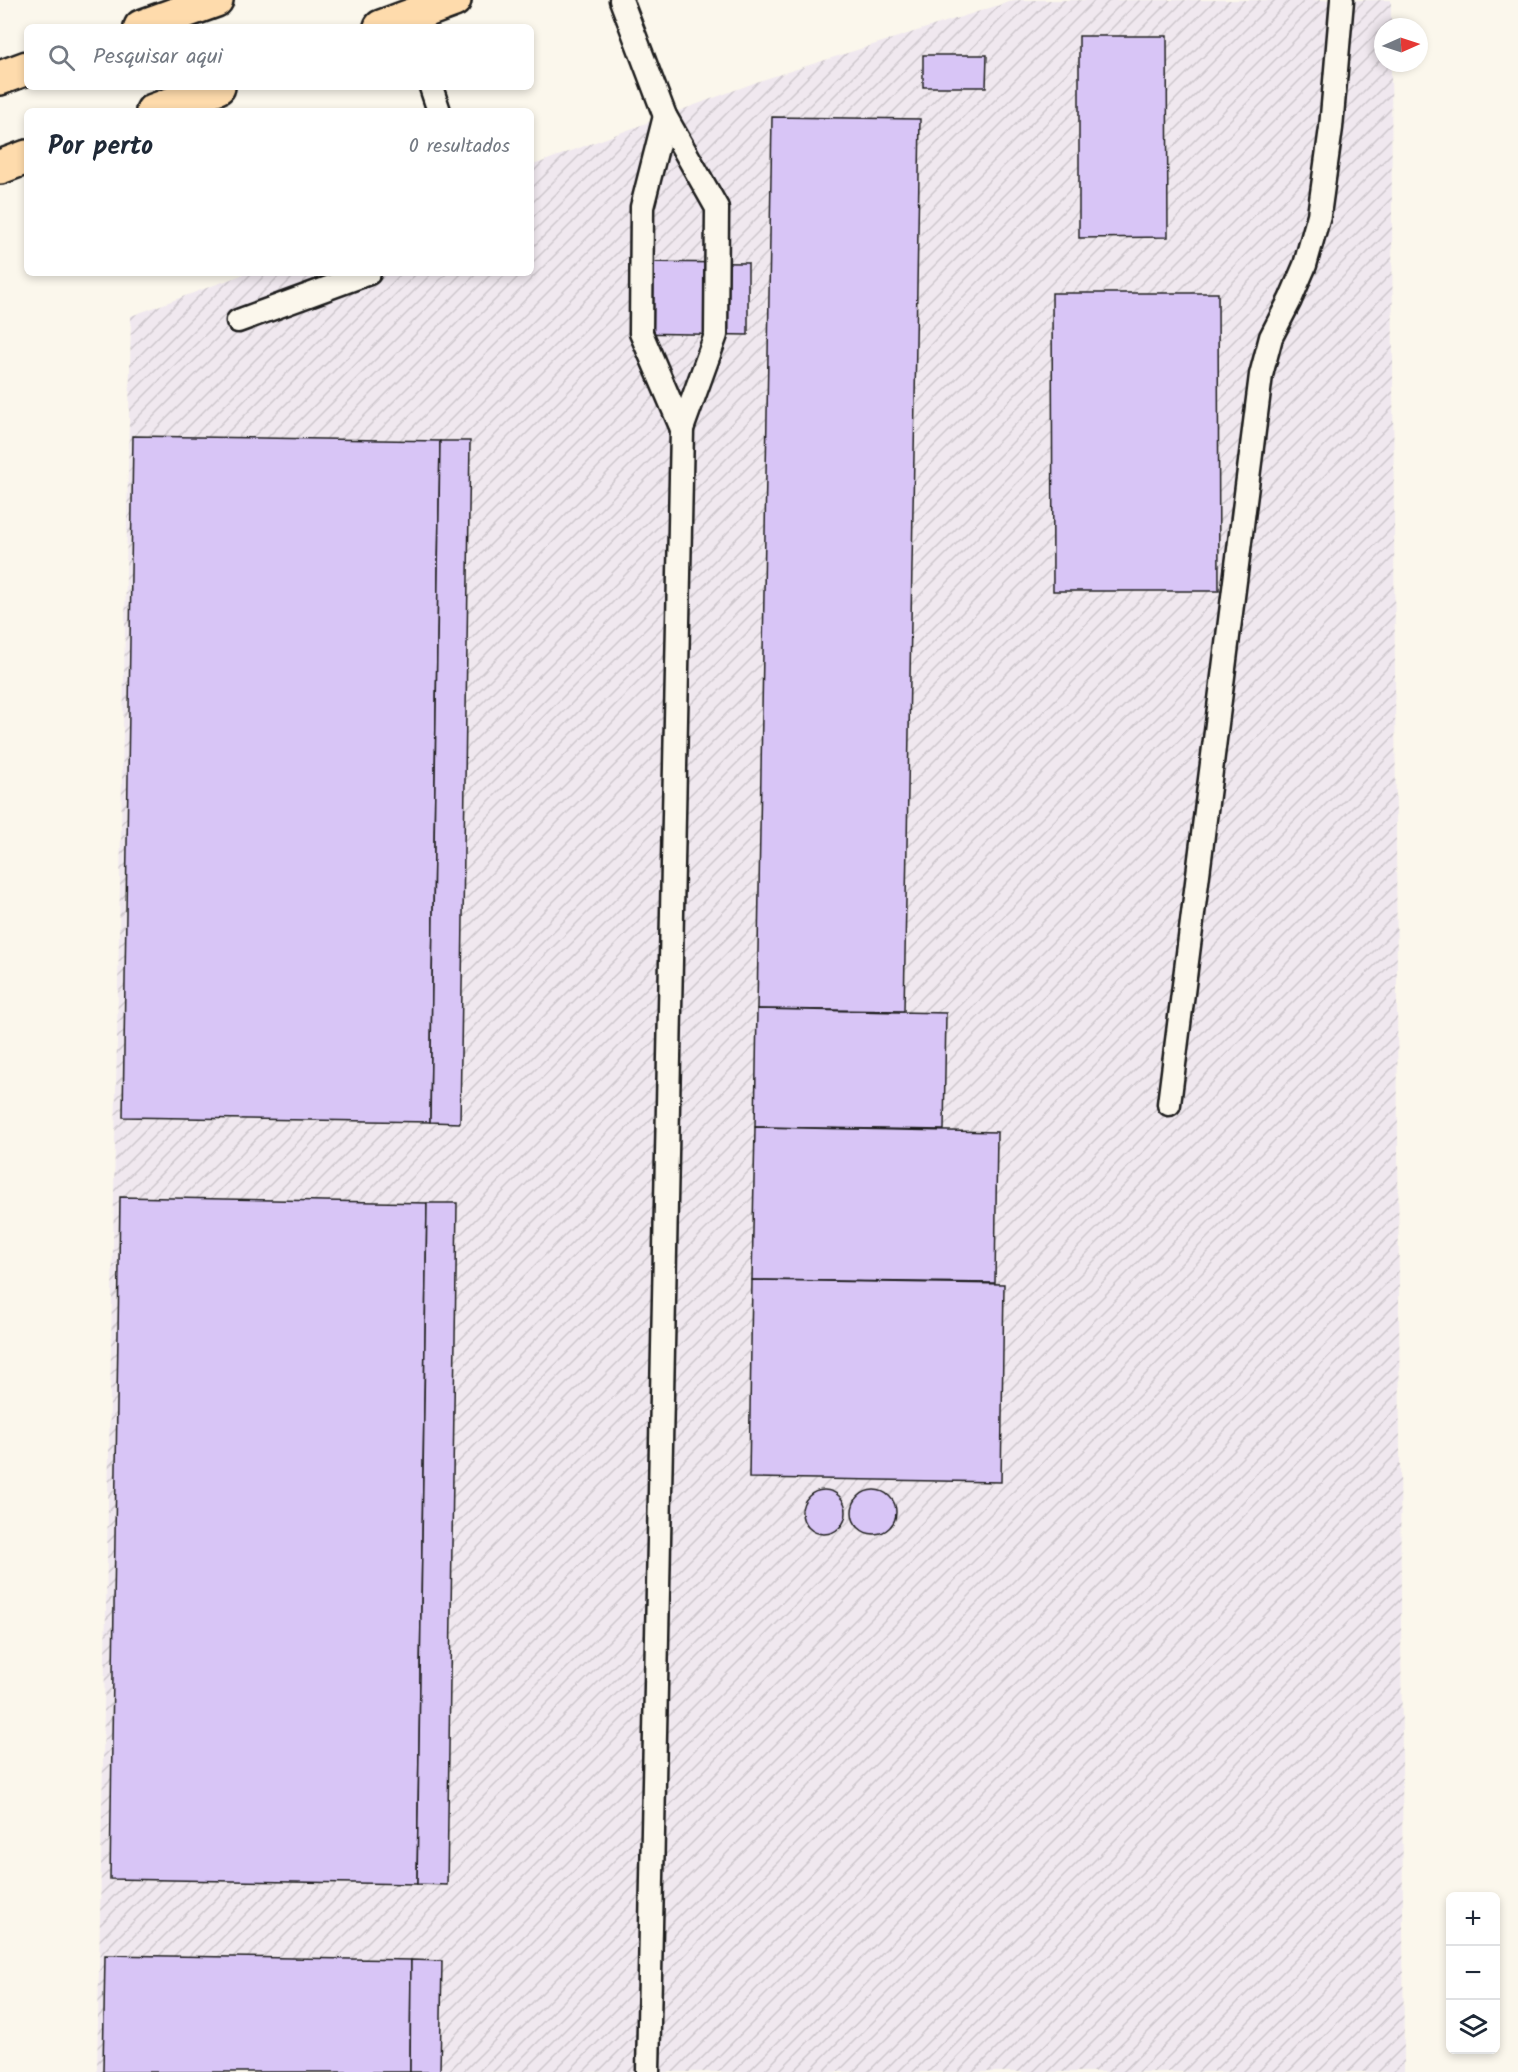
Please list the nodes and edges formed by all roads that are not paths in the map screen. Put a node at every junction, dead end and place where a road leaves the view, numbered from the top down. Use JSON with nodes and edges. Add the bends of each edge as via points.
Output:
{"nodes":[{"id":1,"x":216,"y":0,"type":"edge"},
{"id":2,"x":454,"y":0,"type":"edge"},
{"id":3,"x":621,"y":0,"type":"edge"},
{"id":4,"x":1342,"y":0,"type":"edge"},
{"id":5,"x":149,"y":24,"type":"edge"},
{"id":6,"x":398,"y":24,"type":"edge"},
{"id":7,"x":24,"y":69,"type":"edge"},
{"id":8,"x":0,"y":78,"type":"edge"},
{"id":9,"x":210,"y":90,"type":"edge"},
{"id":10,"x":431,"y":90,"type":"edge"},
{"id":11,"x":161,"y":108,"type":"edge"},
{"id":12,"x":439,"y":108,"type":"edge"},
{"id":13,"x":665,"y":116,"type":"junction"},
{"id":14,"x":24,"y":159,"type":"edge"},
{"id":15,"x":0,"y":167,"type":"edge"},
{"id":16,"x":361,"y":276,"type":"edge"},
{"id":17,"x":238,"y":321,"type":"dead end"},
{"id":18,"x":682,"y":429,"type":"junction"},
{"id":19,"x":1169,"y":1104,"type":"dead end"},
{"id":20,"x":648,"y":2072,"type":"edge"}],
"edges":[{"from":1,"to":5,"type":"highway"},
{"from":2,"to":6,"type":"highway"},
{"from":3,"to":13,"type":"lane"},
{"from":4,"to":19,"type":"lane","via":[[1319,215],[1305,265],[1271,337],[1261,375]]},
{"from":7,"to":8,"type":"highway"},
{"from":9,"to":11,"type":"highway"},
{"from":10,"to":12,"type":"lane"},
{"from":13,"to":18,"type":"lane","via":[[642,207],[641,333]]},
{"from":13,"to":18,"type":"lane","via":[[717,208],[716,335]]},
{"from":14,"to":15,"type":"highway"},
{"from":16,"to":17,"type":"lane"},
{"from":18,"to":20,"type":"lane"}]}
